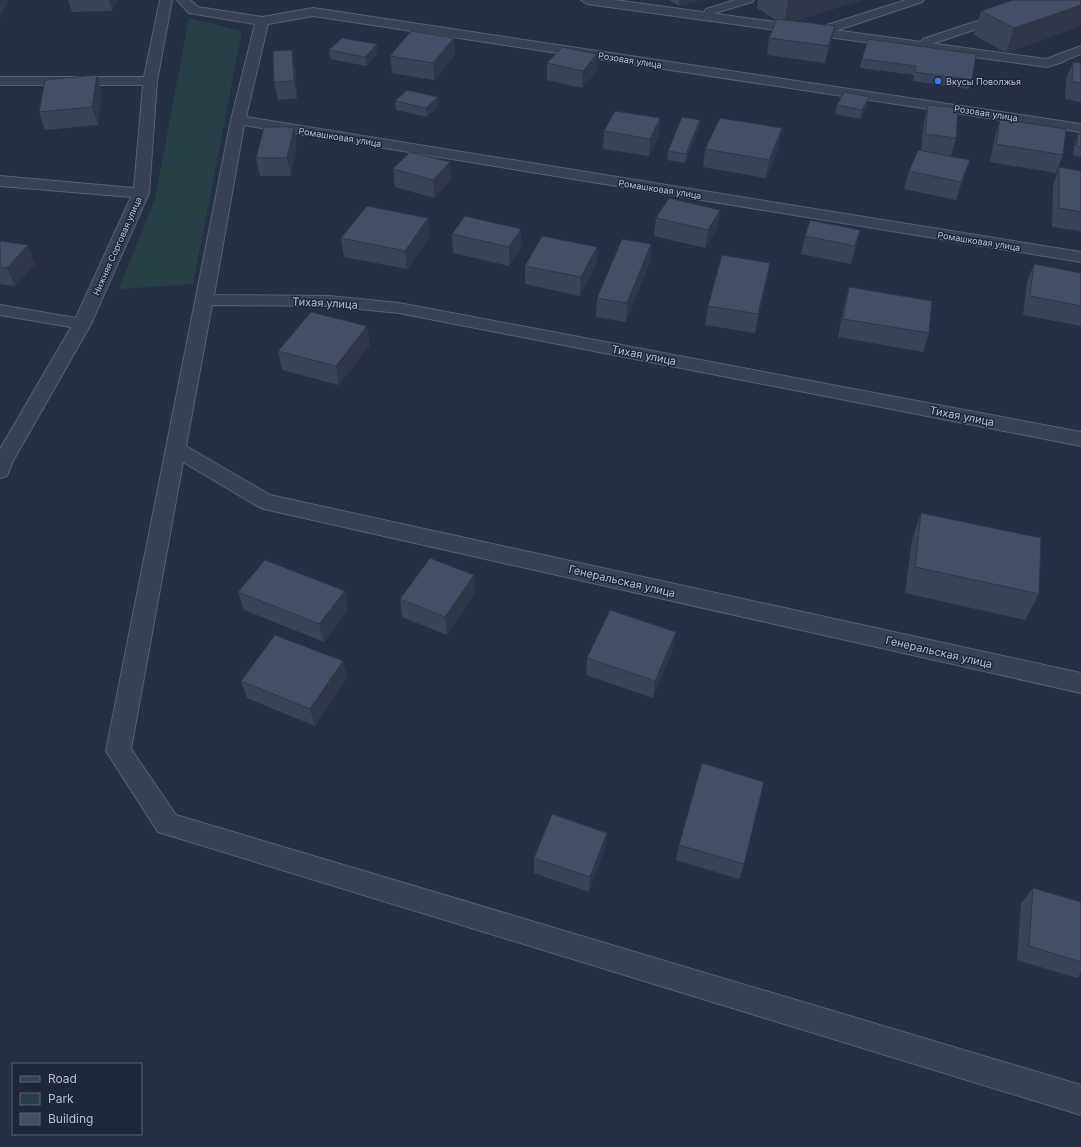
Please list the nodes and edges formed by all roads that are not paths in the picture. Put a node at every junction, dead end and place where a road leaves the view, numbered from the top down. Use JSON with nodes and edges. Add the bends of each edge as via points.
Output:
{"nodes":[{"id":1,"x":166,"y":0,"type":"edge"},
{"id":2,"x":183,"y":0,"type":"edge"},
{"id":3,"x":592,"y":0,"type":"edge"},
{"id":4,"x":748,"y":0,"type":"edge"},
{"id":5,"x":918,"y":0,"type":"edge"},
{"id":6,"x":1052,"y":0,"type":"edge"},
{"id":7,"x":708,"y":16,"type":"junction"},
{"id":8,"x":262,"y":21,"type":"junction"},
{"id":9,"x":828,"y":32,"type":"junction"},
{"id":10,"x":925,"y":46,"type":"junction"},
{"id":11,"x":1081,"y":50,"type":"edge"},
{"id":12,"x":1058,"y":59,"type":"junction"},
{"id":13,"x":1081,"y":62,"type":"edge"},
{"id":14,"x":0,"y":81,"type":"edge"},
{"id":15,"x":150,"y":81,"type":"junction"},
{"id":16,"x":238,"y":120,"type":"junction"},
{"id":17,"x":1081,"y":128,"type":"edge"},
{"id":18,"x":0,"y":181,"type":"edge"},
{"id":19,"x":141,"y":193,"type":"junction"},
{"id":20,"x":1081,"y":257,"type":"edge"},
{"id":21,"x":204,"y":300,"type":"junction"},
{"id":22,"x":0,"y":310,"type":"edge"},
{"id":23,"x":82,"y":324,"type":"junction"},
{"id":24,"x":1081,"y":439,"type":"edge"},
{"id":25,"x":176,"y":449,"type":"junction"},
{"id":26,"x":1,"y":464,"type":"edge"},
{"id":27,"x":1081,"y":683,"type":"edge"},
{"id":28,"x":1081,"y":1100,"type":"edge"}],
"edges":[{"from":1,"to":15,"type":"street","name":"Нижняя Сорговая улица"},
{"from":2,"to":8,"type":"street","name":"Розовая улица","via":[[194,10]]},
{"from":3,"to":7,"type":"street"},
{"from":4,"to":7,"type":"lane","via":[[710,11]]},
{"from":5,"to":9,"type":"lane","via":[[831,28]]},
{"from":6,"to":10,"type":"lane","via":[[927,42]]},
{"from":7,"to":9,"type":"street"},
{"from":8,"to":16,"type":"street"},
{"from":8,"to":17,"type":"street","name":"Розовая улица","via":[[312,12]]},
{"from":9,"to":10,"type":"street"},
{"from":10,"to":12,"type":"street","via":[[1047,63]]},
{"from":11,"to":12,"type":"lane"},
{"from":12,"to":13,"type":"lane"},
{"from":14,"to":15,"type":"street"},
{"from":15,"to":19,"type":"street","name":"Нижняя Сорговая улица"},
{"from":16,"to":20,"type":"street","name":"Ромашковая улица"},
{"from":16,"to":21,"type":"street"},
{"from":18,"to":19,"type":"street"},
{"from":19,"to":23,"type":"street","name":"Нижняя Сорговая улица"},
{"from":21,"to":24,"type":"street","name":"Тихая улица","via":[[329,301],[399,308]]},
{"from":21,"to":25,"type":"street"},
{"from":22,"to":23,"type":"lane"},
{"from":23,"to":26,"type":"street","name":"Нижняя Сорговая улица"},
{"from":25,"to":27,"type":"street","name":"Генеральская улица","via":[[264,501]]},
{"from":25,"to":28,"type":"street","via":[[118,751],[167,824]]}]}
